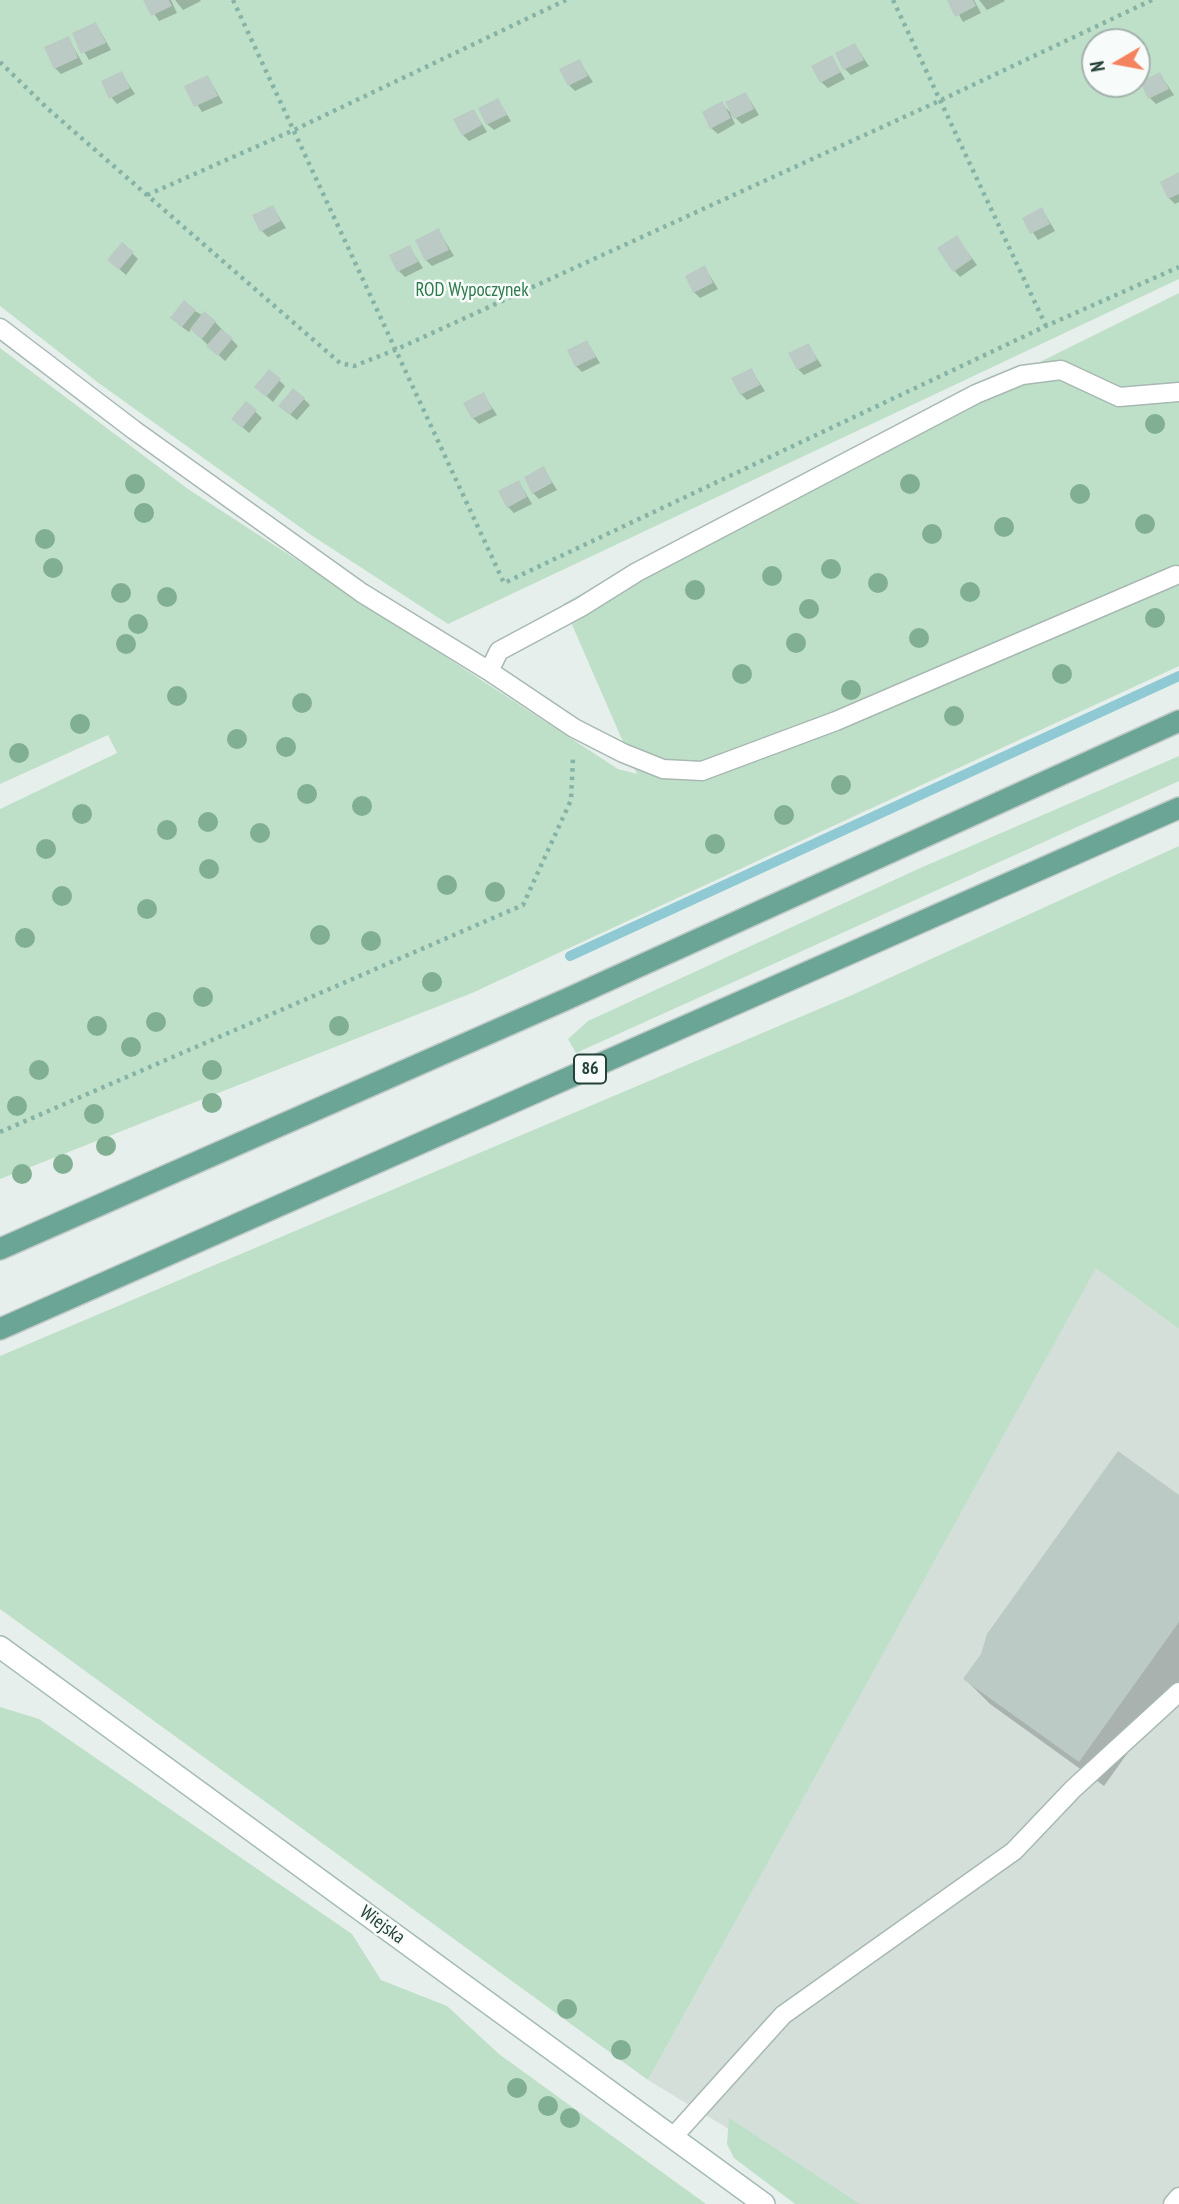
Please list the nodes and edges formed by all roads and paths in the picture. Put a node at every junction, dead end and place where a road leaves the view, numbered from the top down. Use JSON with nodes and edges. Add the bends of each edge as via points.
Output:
{"nodes":[{"id":1,"x":233,"y":0,"type":"edge"},
{"id":2,"x":566,"y":0,"type":"edge"},
{"id":3,"x":893,"y":0,"type":"edge"},
{"id":4,"x":1152,"y":0,"type":"edge"},
{"id":5,"x":0,"y":62,"type":"edge"},
{"id":6,"x":939,"y":101,"type":"junction"},
{"id":7,"x":294,"y":130,"type":"junction"},
{"id":8,"x":147,"y":195,"type":"junction"},
{"id":9,"x":1179,"y":267,"type":"edge"},
{"id":10,"x":1046,"y":326,"type":"junction"},
{"id":11,"x":0,"y":328,"type":"edge"},
{"id":12,"x":396,"y":350,"type":"junction"},
{"id":13,"x":1179,"y":392,"type":"edge"},
{"id":14,"x":1176,"y":575,"type":"dead end"},
{"id":15,"x":489,"y":671,"type":"junction"},
{"id":16,"x":1179,"y":721,"type":"edge"},
{"id":17,"x":574,"y":728,"type":"junction"},
{"id":18,"x":1179,"y":808,"type":"edge"},
{"id":19,"x":0,"y":1132,"type":"edge"},
{"id":20,"x":0,"y":1250,"type":"edge"},
{"id":21,"x":0,"y":1329,"type":"edge"},
{"id":22,"x":0,"y":1647,"type":"edge"},
{"id":23,"x":1179,"y":1692,"type":"edge"},
{"id":24,"x":673,"y":2137,"type":"junction"},
{"id":25,"x":1179,"y":2197,"type":"edge"},
{"id":26,"x":764,"y":2204,"type":"edge"},
{"id":27,"x":1173,"y":2204,"type":"edge"}],
"edges":[{"from":1,"to":7,"type":"path"},
{"from":2,"to":7,"type":"path"},
{"from":3,"to":6,"type":"path"},
{"from":4,"to":6,"type":"path"},
{"from":5,"to":8,"type":"path"},
{"from":6,"to":10,"type":"path"},
{"from":6,"to":12,"type":"path"},
{"from":7,"to":8,"type":"path"},
{"from":7,"to":12,"type":"path"},
{"from":8,"to":12,"type":"path","via":[[340,363],[354,366]]},
{"from":9,"to":10,"type":"path"},
{"from":10,"to":12,"type":"path","via":[[505,583]]},
{"from":11,"to":15,"type":"lane","via":[[362,593]]},
{"from":13,"to":15,"type":"lane","via":[[1119,397],[1060,370],[1022,375],[976,394],[637,572],[499,652]]},
{"from":14,"to":17,"type":"lane","via":[[836,721],[702,771],[663,768]]},
{"from":15,"to":17,"type":"lane"},
{"from":16,"to":20,"type":"main road"},
{"from":17,"to":19,"type":"path","via":[[571,800],[523,905]]},
{"from":18,"to":21,"type":"main road","number":"86"},
{"from":22,"to":24,"type":"street","name":"Wiejska"},
{"from":23,"to":24,"type":"lane","via":[[1073,1789],[1014,1852],[783,2015]]},
{"from":24,"to":26,"type":"street","name":"Wiejska"},
{"from":25,"to":27,"type":"lane"}]}
